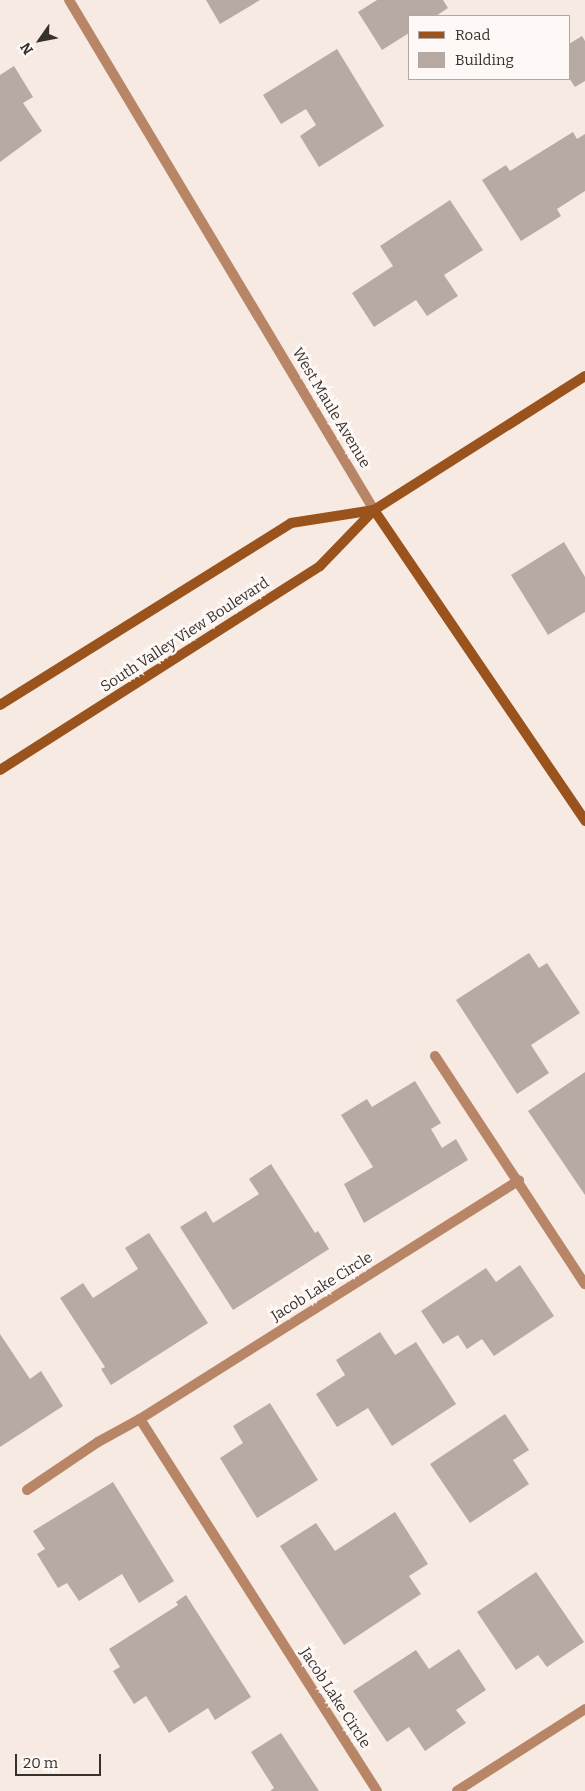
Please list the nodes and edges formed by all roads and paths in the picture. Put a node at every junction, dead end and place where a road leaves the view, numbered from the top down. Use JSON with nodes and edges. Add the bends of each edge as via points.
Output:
{"nodes":[{"id":1,"x":69,"y":0,"type":"edge"},
{"id":2,"x":585,"y":376,"type":"edge"},
{"id":3,"x":374,"y":510,"type":"junction"},
{"id":4,"x":0,"y":705,"type":"edge"},
{"id":5,"x":0,"y":770,"type":"edge"},
{"id":6,"x":585,"y":821,"type":"edge"},
{"id":7,"x":434,"y":1056,"type":"dead end"},
{"id":8,"x":520,"y":1180,"type":"junction"},
{"id":9,"x":585,"y":1284,"type":"edge"},
{"id":10,"x":140,"y":1420,"type":"junction"},
{"id":11,"x":28,"y":1490,"type":"dead end"},
{"id":12,"x":585,"y":1709,"type":"edge"},
{"id":13,"x":377,"y":1791,"type":"edge"},
{"id":14,"x":457,"y":1791,"type":"edge"}],
"edges":[{"from":1,"to":3,"type":"street","name":"West Maule Avenue"},
{"from":2,"to":3,"type":"main road","name":"South Valley View Boulevard"},
{"from":3,"to":4,"type":"main road","name":"South Valley View Boulevard","via":[[291,523]]},
{"from":3,"to":5,"type":"main road","name":"South Valley View Boulevard","via":[[320,566]]},
{"from":3,"to":6,"type":"main road","name":"West Maule Avenue"},
{"from":7,"to":8,"type":"street"},
{"from":8,"to":9,"type":"street"},
{"from":8,"to":10,"type":"street","name":"Jacob Lake Circle"},
{"from":10,"to":11,"type":"street","name":"Jacob Lake Circle","via":[[98,1442]]},
{"from":10,"to":13,"type":"street","name":"Jacob Lake Circle"},
{"from":12,"to":14,"type":"street"}]}
